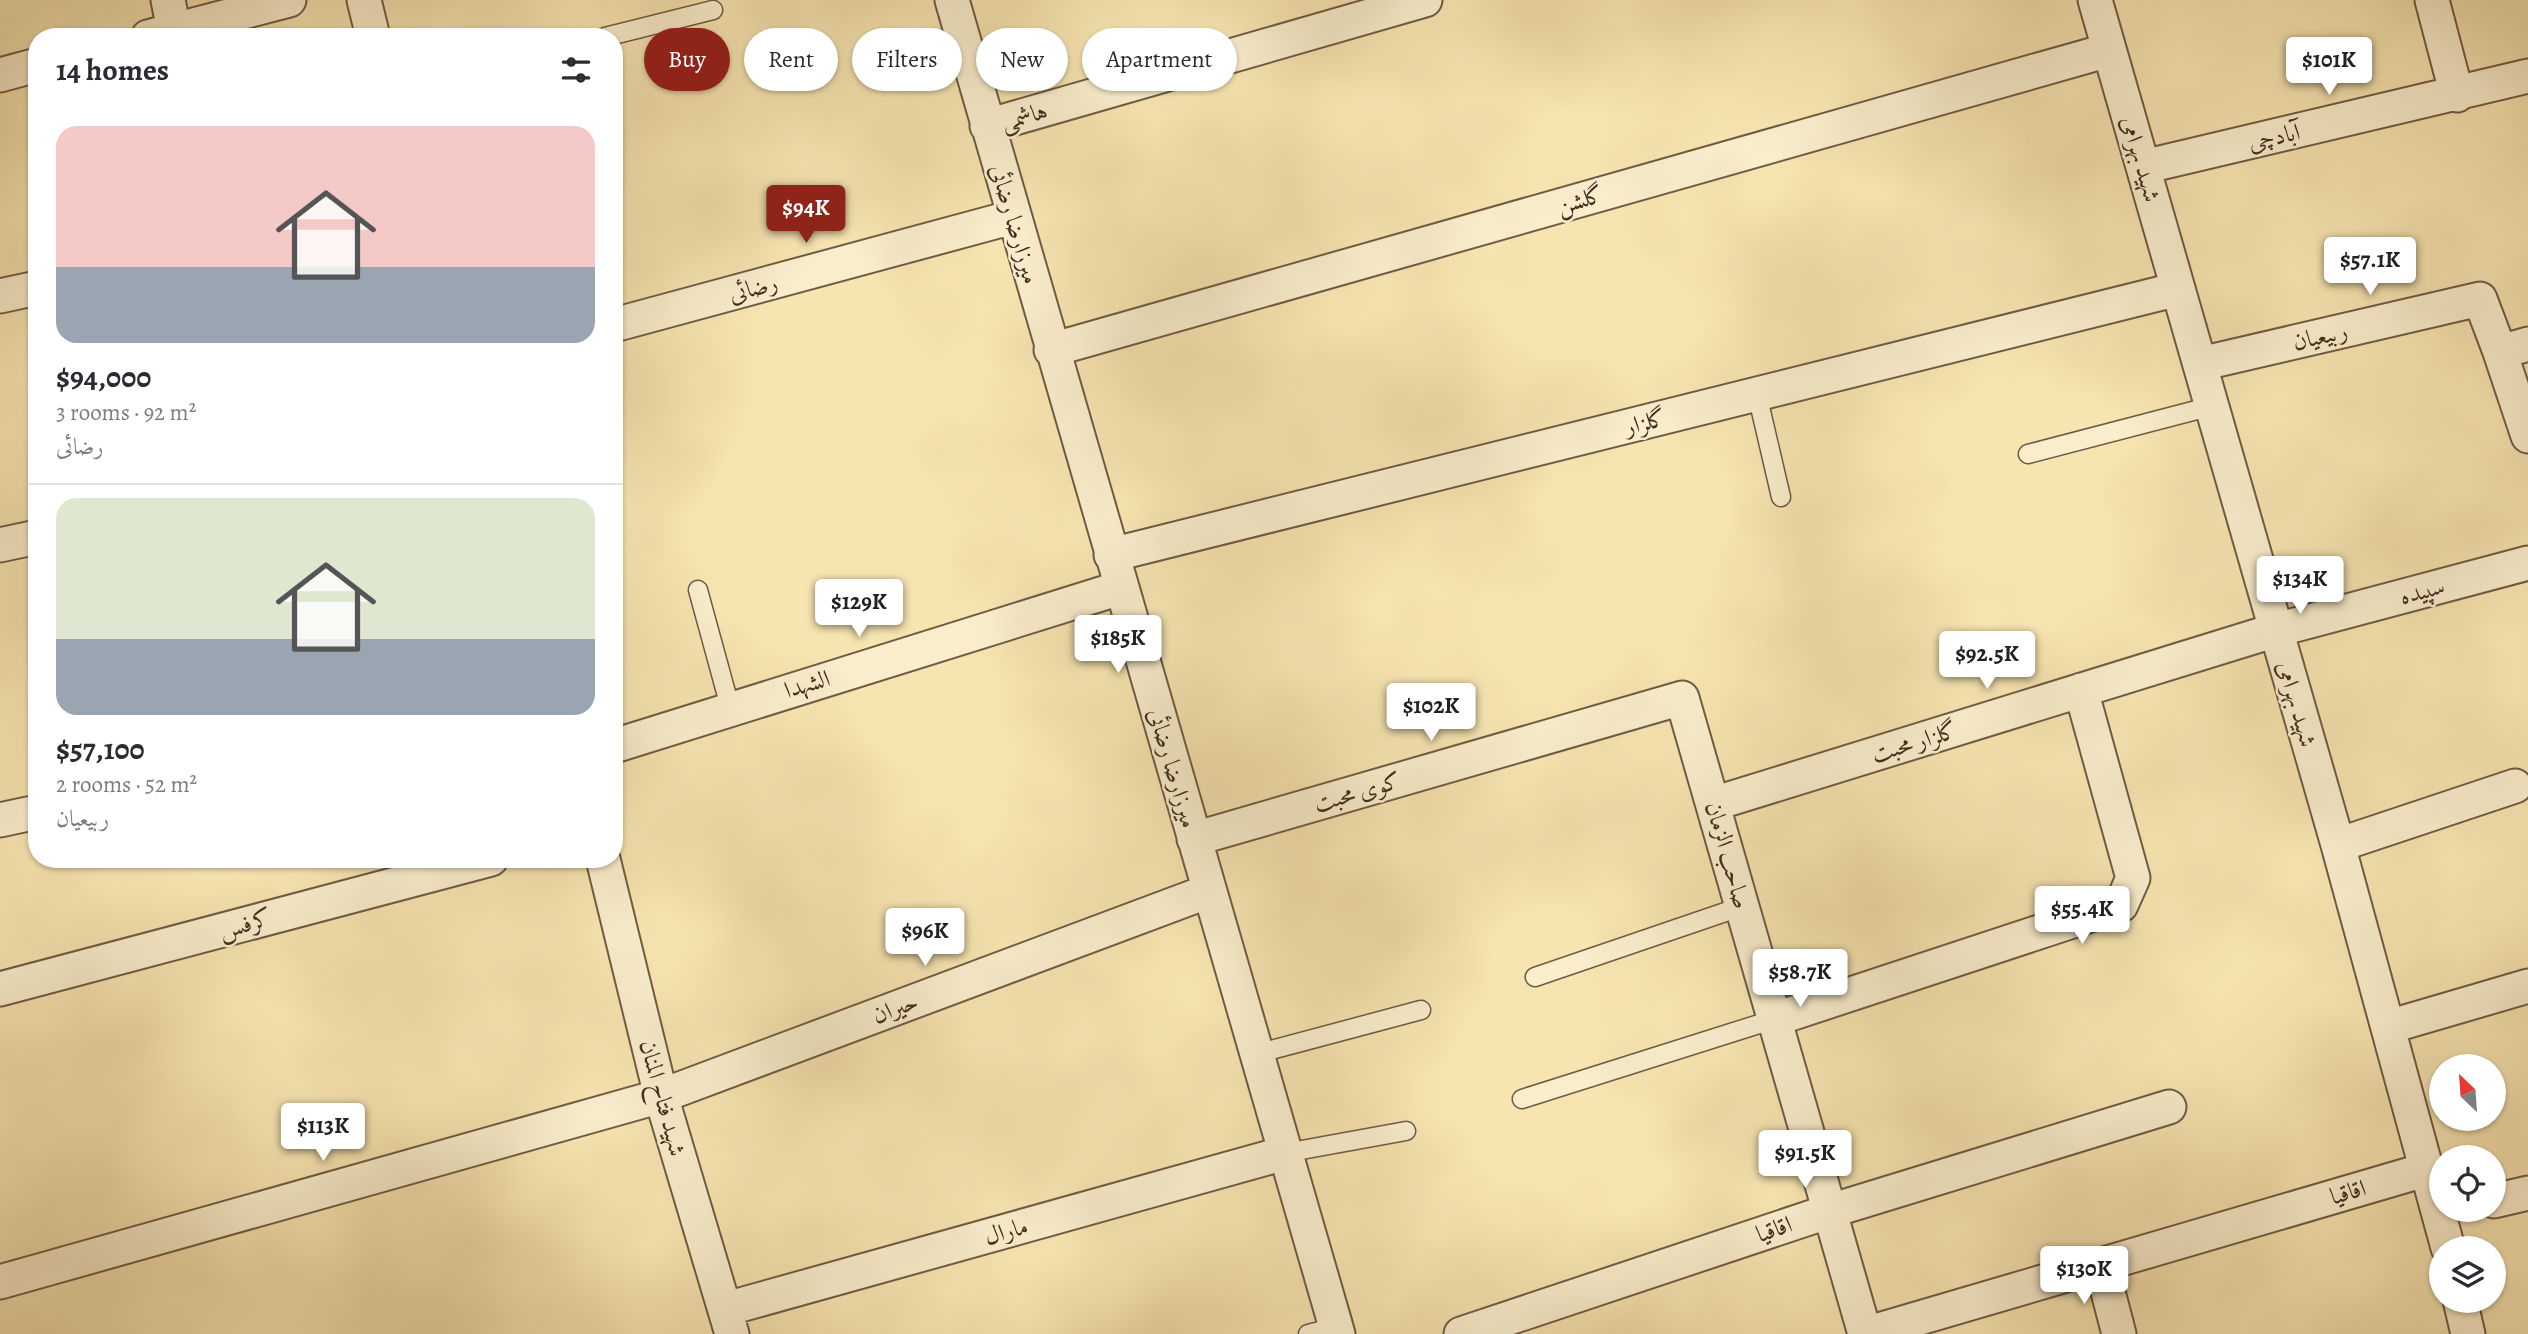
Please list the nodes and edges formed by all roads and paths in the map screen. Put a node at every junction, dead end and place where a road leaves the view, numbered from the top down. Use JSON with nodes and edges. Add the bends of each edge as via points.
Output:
{"nodes":[{"id":1,"x":289,"y":0,"type":"edge"},
{"id":2,"x":364,"y":0,"type":"edge"},
{"id":3,"x":952,"y":0,"type":"edge"},
{"id":4,"x":1425,"y":0,"type":"edge"},
{"id":5,"x":2095,"y":0,"type":"edge"},
{"id":6,"x":2432,"y":0,"type":"edge"},
{"id":7,"x":713,"y":10,"type":"dead end"},
{"id":8,"x":163,"y":22,"type":"edge"},
{"id":9,"x":371,"y":28,"type":"edge"},
{"id":10,"x":623,"y":32,"type":"edge"},
{"id":11,"x":2109,"y":50,"type":"junction"},
{"id":12,"x":28,"y":67,"type":"edge"},
{"id":13,"x":0,"y":75,"type":"edge"},
{"id":14,"x":2528,"y":76,"type":"edge"},
{"id":15,"x":2457,"y":95,"type":"junction"},
{"id":16,"x":987,"y":126,"type":"junction"},
{"id":17,"x":2143,"y":167,"type":"junction"},
{"id":18,"x":1013,"y":217,"type":"junction"},
{"id":19,"x":2178,"y":289,"type":"junction"},
{"id":20,"x":28,"y":290,"type":"edge"},
{"id":21,"x":0,"y":296,"type":"edge"},
{"id":22,"x":623,"y":324,"type":"edge"},
{"id":23,"x":2514,"y":348,"type":"edge"},
{"id":24,"x":1051,"y":350,"type":"junction"},
{"id":25,"x":2200,"y":364,"type":"junction"},
{"id":26,"x":1756,"y":394,"type":"junction"},
{"id":27,"x":2211,"y":405,"type":"junction"},
{"id":28,"x":2528,"y":436,"type":"edge"},
{"id":29,"x":2028,"y":454,"type":"dead end"},
{"id":30,"x":1780,"y":497,"type":"dead end"},
{"id":31,"x":28,"y":539,"type":"edge"},
{"id":32,"x":0,"y":545,"type":"edge"},
{"id":33,"x":1111,"y":555,"type":"junction"},
{"id":34,"x":2528,"y":563,"type":"edge"},
{"id":35,"x":1120,"y":587,"type":"junction"},
{"id":36,"x":698,"y":590,"type":"dead end"},
{"id":37,"x":2276,"y":630,"type":"junction"},
{"id":38,"x":2081,"y":690,"type":"junction"},
{"id":39,"x":1682,"y":698,"type":"joint"},
{"id":40,"x":730,"y":707,"type":"junction"},
{"id":41,"x":623,"y":743,"type":"edge"},
{"id":42,"x":2515,"y":786,"type":"dead end"},
{"id":43,"x":1713,"y":804,"type":"junction"},
{"id":44,"x":28,"y":814,"type":"edge"},
{"id":45,"x":0,"y":820,"type":"edge"},
{"id":46,"x":1194,"y":839,"type":"junction"},
{"id":47,"x":2338,"y":845,"type":"junction"},
{"id":48,"x":457,"y":868,"type":"edge"},
{"id":49,"x":605,"y":868,"type":"edge"},
{"id":50,"x":1209,"y":891,"type":"junction"},
{"id":51,"x":1742,"y":906,"type":"junction"},
{"id":52,"x":1535,"y":976,"type":"dead end"},
{"id":53,"x":2528,"y":986,"type":"edge"},
{"id":54,"x":0,"y":989,"type":"edge"},
{"id":55,"x":1421,"y":1010,"type":"dead end"},
{"id":56,"x":1774,"y":1019,"type":"junction"},
{"id":57,"x":2388,"y":1027,"type":"junction"},
{"id":58,"x":1256,"y":1054,"type":"junction"},
{"id":59,"x":660,"y":1096,"type":"junction"},
{"id":60,"x":1522,"y":1099,"type":"dead end"},
{"id":61,"x":2169,"y":1107,"type":"dead end"},
{"id":62,"x":1406,"y":1131,"type":"dead end"},
{"id":63,"x":1285,"y":1153,"type":"junction"},
{"id":64,"x":2428,"y":1169,"type":"joint"},
{"id":65,"x":2528,"y":1193,"type":"edge"},
{"id":66,"x":2506,"y":1198,"type":"edge"},
{"id":67,"x":1830,"y":1210,"type":"junction"},
{"id":68,"x":2101,"y":1265,"type":"junction"},
{"id":69,"x":0,"y":1282,"type":"edge"},
{"id":70,"x":2463,"y":1313,"type":"edge"},
{"id":71,"x":729,"y":1321,"type":"edge"},
{"id":72,"x":1327,"y":1332,"type":"edge"},
{"id":73,"x":1461,"y":1334,"type":"edge"},
{"id":74,"x":1865,"y":1334,"type":"edge"},
{"id":75,"x":2119,"y":1334,"type":"edge"},
{"id":76,"x":2468,"y":1334,"type":"edge"}],
"edges":[{"from":1,"to":8,"type":"street"},
{"from":2,"to":9,"type":"street"},
{"from":3,"to":16,"type":"street","name":"میرزارضا رضائی"},
{"from":4,"to":16,"type":"street","name":"هاشمی"},
{"from":5,"to":11,"type":"street","name":"شهید بهرامی"},
{"from":6,"to":15,"type":"street"},
{"from":7,"to":10,"type":"lane"},
{"from":11,"to":17,"type":"street","name":"شهید بهرامی"},
{"from":11,"to":24,"type":"street","name":"گلشن"},
{"from":12,"to":13,"type":"street"},
{"from":14,"to":15,"type":"street","name":"آبادچی"},
{"from":15,"to":17,"type":"street","name":"آبادچی"},
{"from":16,"to":18,"type":"street","name":"میرزارضا رضائی"},
{"from":17,"to":19,"type":"street","name":"شهید بهرامی"},
{"from":18,"to":22,"type":"street","name":"رضائی"},
{"from":18,"to":24,"type":"street","name":"میرزارضا رضائی"},
{"from":19,"to":25,"type":"street","name":"شهید بهرامی"},
{"from":19,"to":26,"type":"street","name":"گلزار"},
{"from":20,"to":21,"type":"street"},
{"from":23,"to":25,"type":"street","name":"ربیعیان","via":[[2480,299]]},
{"from":23,"to":28,"type":"street"},
{"from":24,"to":33,"type":"street","name":"میرزارضا رضائی"},
{"from":25,"to":27,"type":"street","name":"شهید بهرامی"},
{"from":26,"to":30,"type":"lane"},
{"from":26,"to":33,"type":"street","name":"گلزار"},
{"from":27,"to":29,"type":"lane"},
{"from":27,"to":37,"type":"street","name":"شهید بهرامی"},
{"from":31,"to":32,"type":"street"},
{"from":33,"to":35,"type":"street","name":"میرزارضا رضائی"},
{"from":34,"to":37,"type":"street","name":"سپیده"},
{"from":35,"to":40,"type":"street","name":"الشهدا"},
{"from":35,"to":46,"type":"street","name":"میرزارضا رضائی"},
{"from":36,"to":40,"type":"lane"},
{"from":37,"to":38,"type":"street","name":"گلزار محبت"},
{"from":37,"to":47,"type":"street","name":"شهید بهرامی"},
{"from":38,"to":43,"type":"street","name":"گلزار محبت"},
{"from":38,"to":56,"type":"street","via":[[2133,878],[2121,905]]},
{"from":39,"to":43,"type":"street","name":"صاحب الزمان"},
{"from":39,"to":46,"type":"street","name":"کوی محبت"},
{"from":40,"to":41,"type":"street","name":"الشهدا"},
{"from":42,"to":47,"type":"street"},
{"from":43,"to":51,"type":"street","name":"صاحب الزمان"},
{"from":44,"to":45,"type":"street"},
{"from":46,"to":50,"type":"street","name":"میرزارضا رضائی"},
{"from":47,"to":57,"type":"street","name":"شهید بهرامی"},
{"from":48,"to":54,"type":"street","name":"کرفس"},
{"from":49,"to":59,"type":"street","name":"شهید فتاح المنان"},
{"from":50,"to":58,"type":"street","name":"میرزارضا رضائی"},
{"from":50,"to":59,"type":"street","name":"حیران"},
{"from":51,"to":52,"type":"lane"},
{"from":51,"to":56,"type":"street","name":"صاحب الزمان"},
{"from":53,"to":57,"type":"street"},
{"from":55,"to":58,"type":"lane"},
{"from":56,"to":60,"type":"lane"},
{"from":56,"to":67,"type":"street","name":"صاحب الزمان"},
{"from":57,"to":64,"type":"street","name":"شهید بهرامی"},
{"from":58,"to":63,"type":"street","name":"میرزارضا رضائی"},
{"from":59,"to":69,"type":"street","name":"حیران"},
{"from":59,"to":71,"type":"street","name":"شهید فتاح المنان"},
{"from":61,"to":67,"type":"street","name":"اقاقیا"},
{"from":62,"to":63,"type":"lane"},
{"from":63,"to":71,"type":"street","name":"مارال"},
{"from":63,"to":72,"type":"street","name":"میرزارضا رضائی"},
{"from":64,"to":68,"type":"street","name":"اقاقیا"},
{"from":65,"to":66,"type":"street"},
{"from":67,"to":73,"type":"street","name":"اقاقیا"},
{"from":67,"to":74,"type":"street","name":"صاحب الزمان"},
{"from":68,"to":74,"type":"street","name":"اقاقیا"},
{"from":68,"to":75,"type":"street"},
{"from":70,"to":76,"type":"street"}]}
